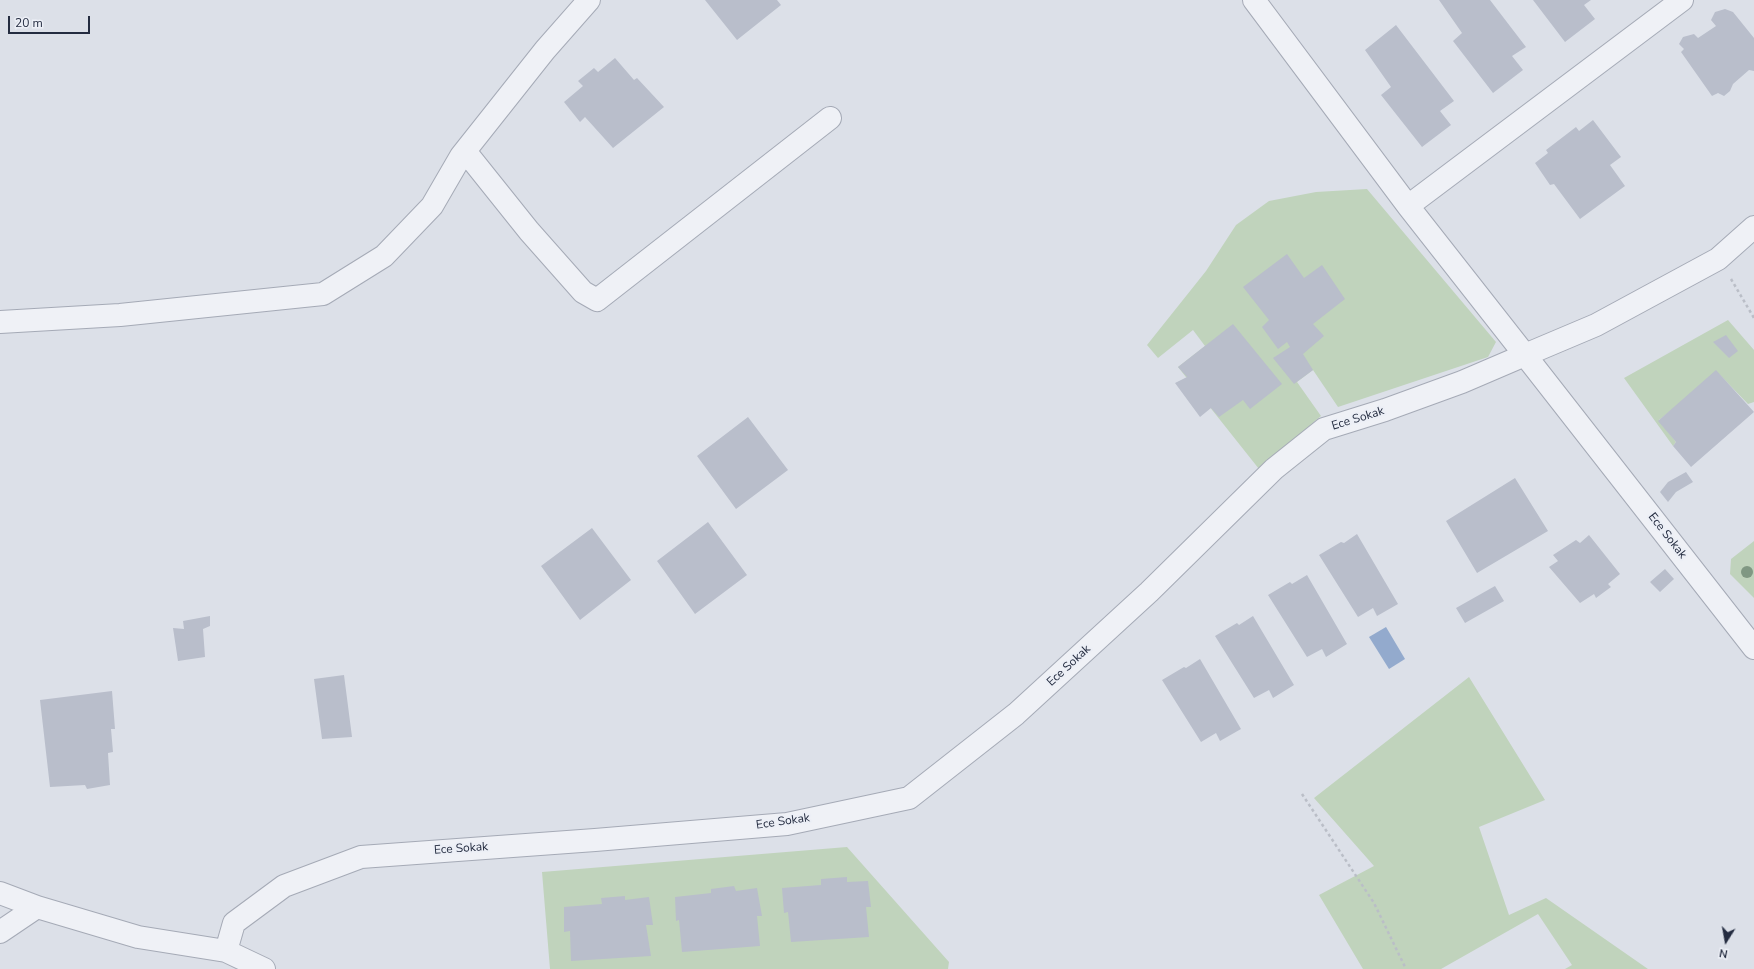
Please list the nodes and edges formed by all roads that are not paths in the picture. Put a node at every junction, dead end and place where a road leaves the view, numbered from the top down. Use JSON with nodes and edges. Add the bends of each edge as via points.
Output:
{"nodes":[{"id":1,"x":589,"y":0,"type":"edge"},
{"id":2,"x":1254,"y":0,"type":"edge"},
{"id":3,"x":1682,"y":0,"type":"edge"},
{"id":4,"x":830,"y":118,"type":"dead end"},
{"id":5,"x":465,"y":152,"type":"junction"},
{"id":6,"x":1408,"y":206,"type":"junction"},
{"id":7,"x":1754,"y":226,"type":"edge"},
{"id":8,"x":0,"y":322,"type":"edge"},
{"id":9,"x":1524,"y":355,"type":"junction"},
{"id":10,"x":1754,"y":648,"type":"edge"},
{"id":11,"x":0,"y":893,"type":"edge"},
{"id":12,"x":37,"y":907,"type":"junction"},
{"id":13,"x":0,"y":932,"type":"edge"},
{"id":14,"x":226,"y":951,"type":"junction"},
{"id":15,"x":264,"y":969,"type":"edge"}],
"edges":[{"from":1,"to":5,"type":"street","via":[[545,50]]},
{"from":2,"to":6,"type":"street"},
{"from":3,"to":6,"type":"street"},
{"from":4,"to":5,"type":"street","via":[[597,300],[582,292]]},
{"from":5,"to":8,"type":"street","via":[[432,206],[384,256],[323,294],[120,315]]},
{"from":6,"to":9,"type":"street"},
{"from":7,"to":9,"type":"street","via":[[1718,259],[1596,326]]},
{"from":9,"to":10,"type":"street","name":"Ece Sokak"},
{"from":9,"to":14,"type":"street","name":"Ece Sokak","via":[[1462,382],[1324,429],[1274,469],[1149,592],[1016,714],[909,798],[787,824],[361,857],[284,886],[234,922]]},
{"from":11,"to":12,"type":"street"},
{"from":12,"to":13,"type":"street"},
{"from":12,"to":14,"type":"street","via":[[138,937]]},
{"from":14,"to":15,"type":"street"}]}
